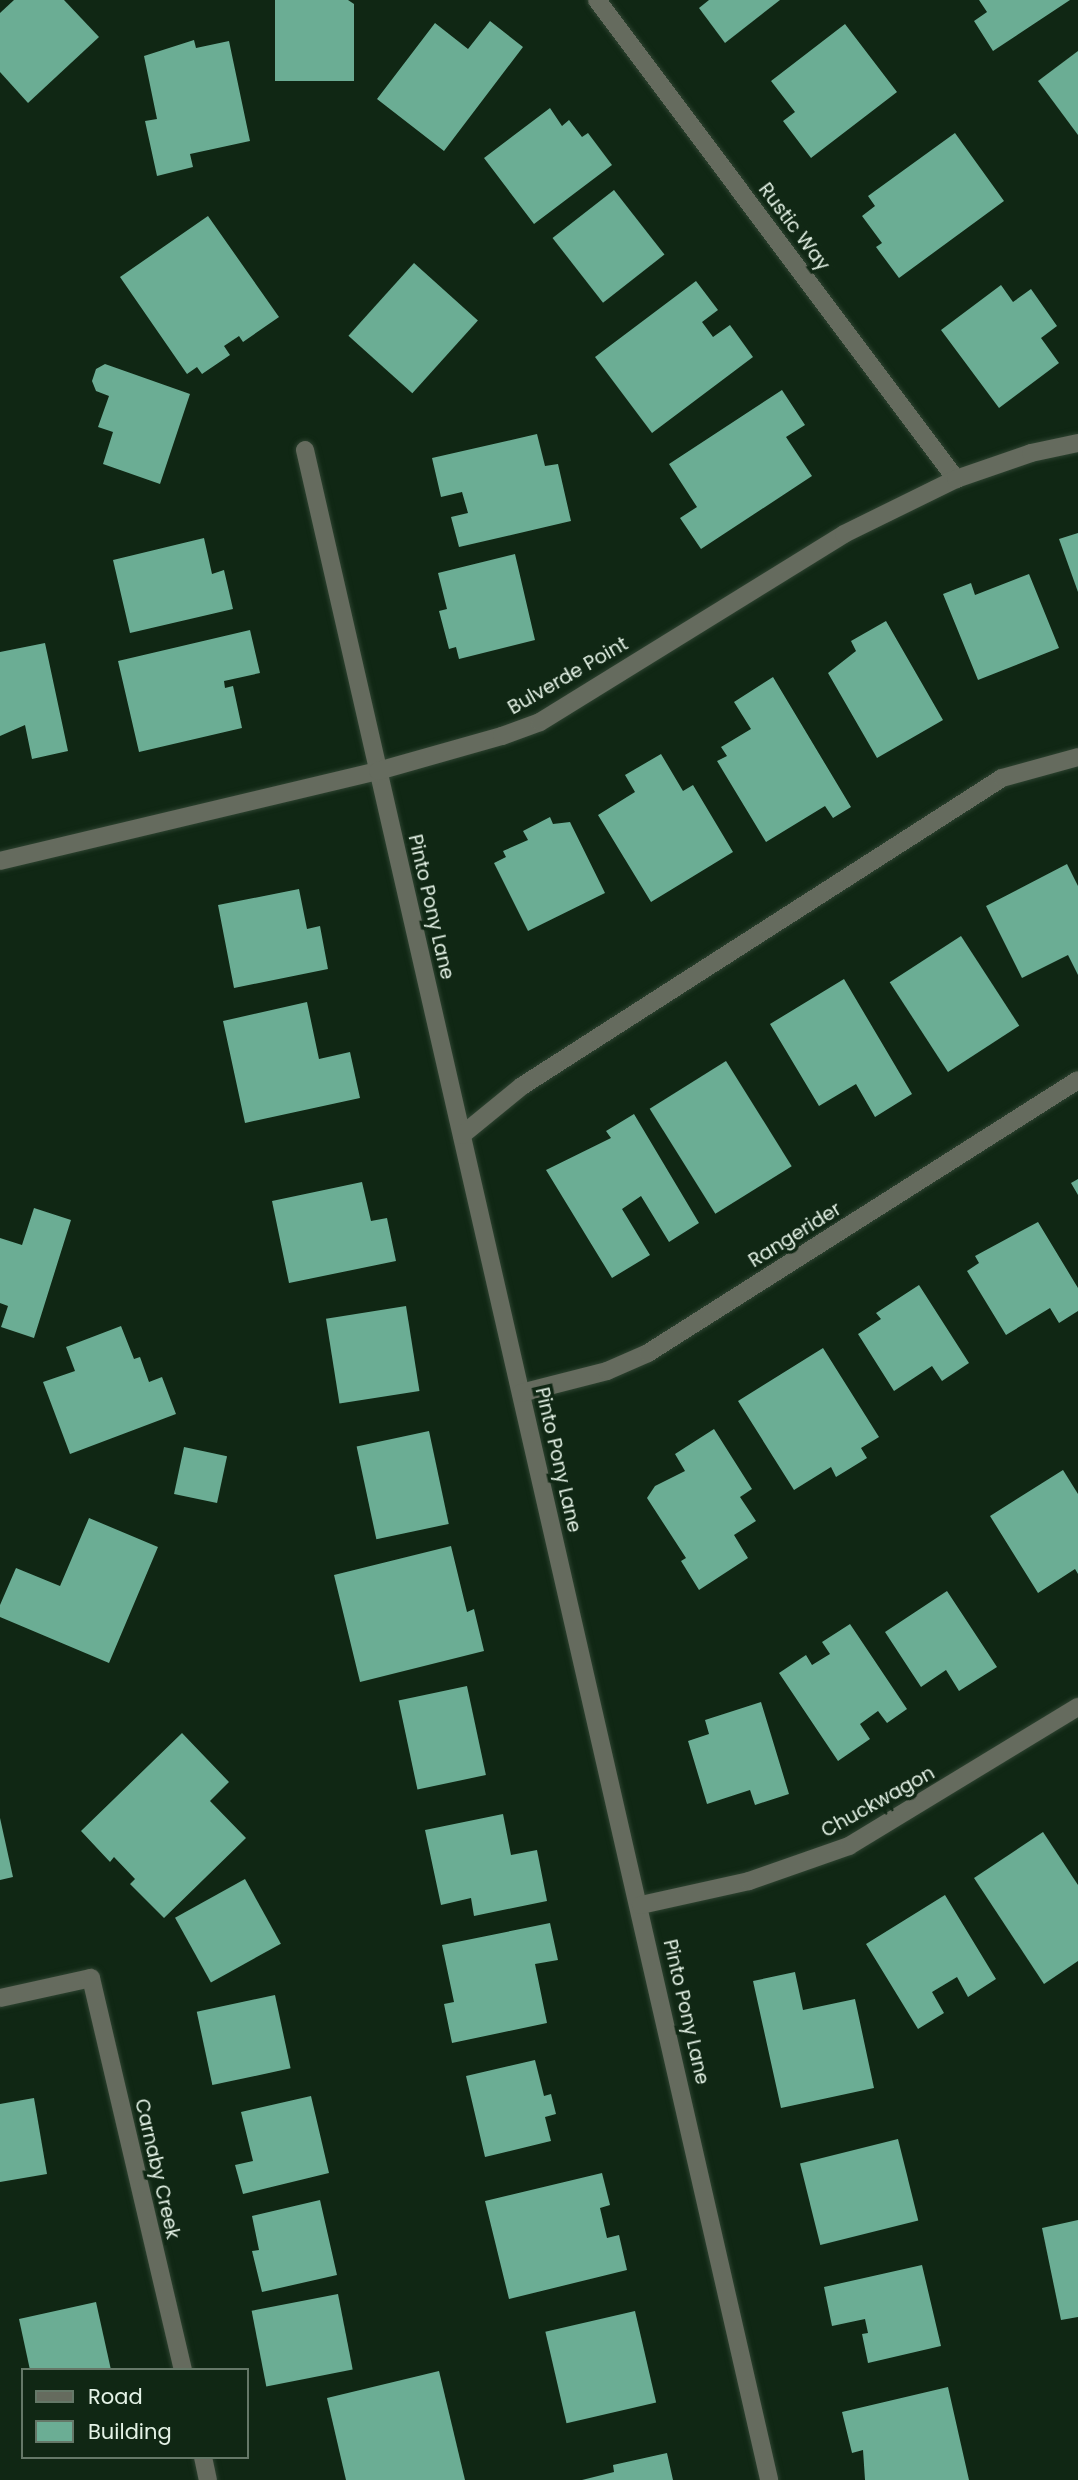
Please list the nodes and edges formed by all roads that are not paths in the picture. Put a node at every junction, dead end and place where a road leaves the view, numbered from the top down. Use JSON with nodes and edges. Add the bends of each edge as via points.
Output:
{"nodes":[{"id":1,"x":597,"y":0,"type":"edge"},
{"id":2,"x":1078,"y":443,"type":"edge"},
{"id":3,"x":305,"y":450,"type":"dead end"},
{"id":4,"x":956,"y":479,"type":"junction"},
{"id":5,"x":1078,"y":757,"type":"edge"},
{"id":6,"x":378,"y":771,"type":"junction"},
{"id":7,"x":0,"y":860,"type":"edge"},
{"id":8,"x":1078,"y":1080,"type":"edge"},
{"id":9,"x":462,"y":1135,"type":"junction"},
{"id":10,"x":521,"y":1393,"type":"junction"},
{"id":11,"x":1078,"y":1707,"type":"edge"},
{"id":12,"x":641,"y":1905,"type":"junction"},
{"id":13,"x":0,"y":1997,"type":"edge"},
{"id":14,"x":183,"y":2368,"type":"edge"},
{"id":15,"x":203,"y":2459,"type":"edge"},
{"id":16,"x":208,"y":2480,"type":"edge"},
{"id":17,"x":769,"y":2480,"type":"edge"}],
"edges":[{"from":1,"to":4,"type":"street","name":"Rustic Way"},
{"from":2,"to":4,"type":"street","name":"Bulverde Point"},
{"from":3,"to":6,"type":"street","name":"Pinto Pony Lane"},
{"from":4,"to":6,"type":"street","name":"Bulverde Point","via":[[844,534],[540,722]]},
{"from":5,"to":9,"type":"street","via":[[1002,779],[522,1086]]},
{"from":6,"to":7,"type":"street","name":"Bulverde Point"},
{"from":6,"to":9,"type":"street","name":"Pinto Pony Lane"},
{"from":8,"to":10,"type":"street","name":"Rangerider","via":[[648,1353],[607,1371]]},
{"from":9,"to":10,"type":"street","name":"Pinto Pony Lane"},
{"from":10,"to":12,"type":"street","name":"Pinto Pony Lane"},
{"from":11,"to":12,"type":"street","name":"Chuckwagon","via":[[849,1846],[749,1881]]},
{"from":12,"to":17,"type":"street","name":"Pinto Pony Lane"},
{"from":13,"to":14,"type":"street","name":"Carnaby Creek","via":[[91,1978]]},
{"from":15,"to":16,"type":"street"}]}
